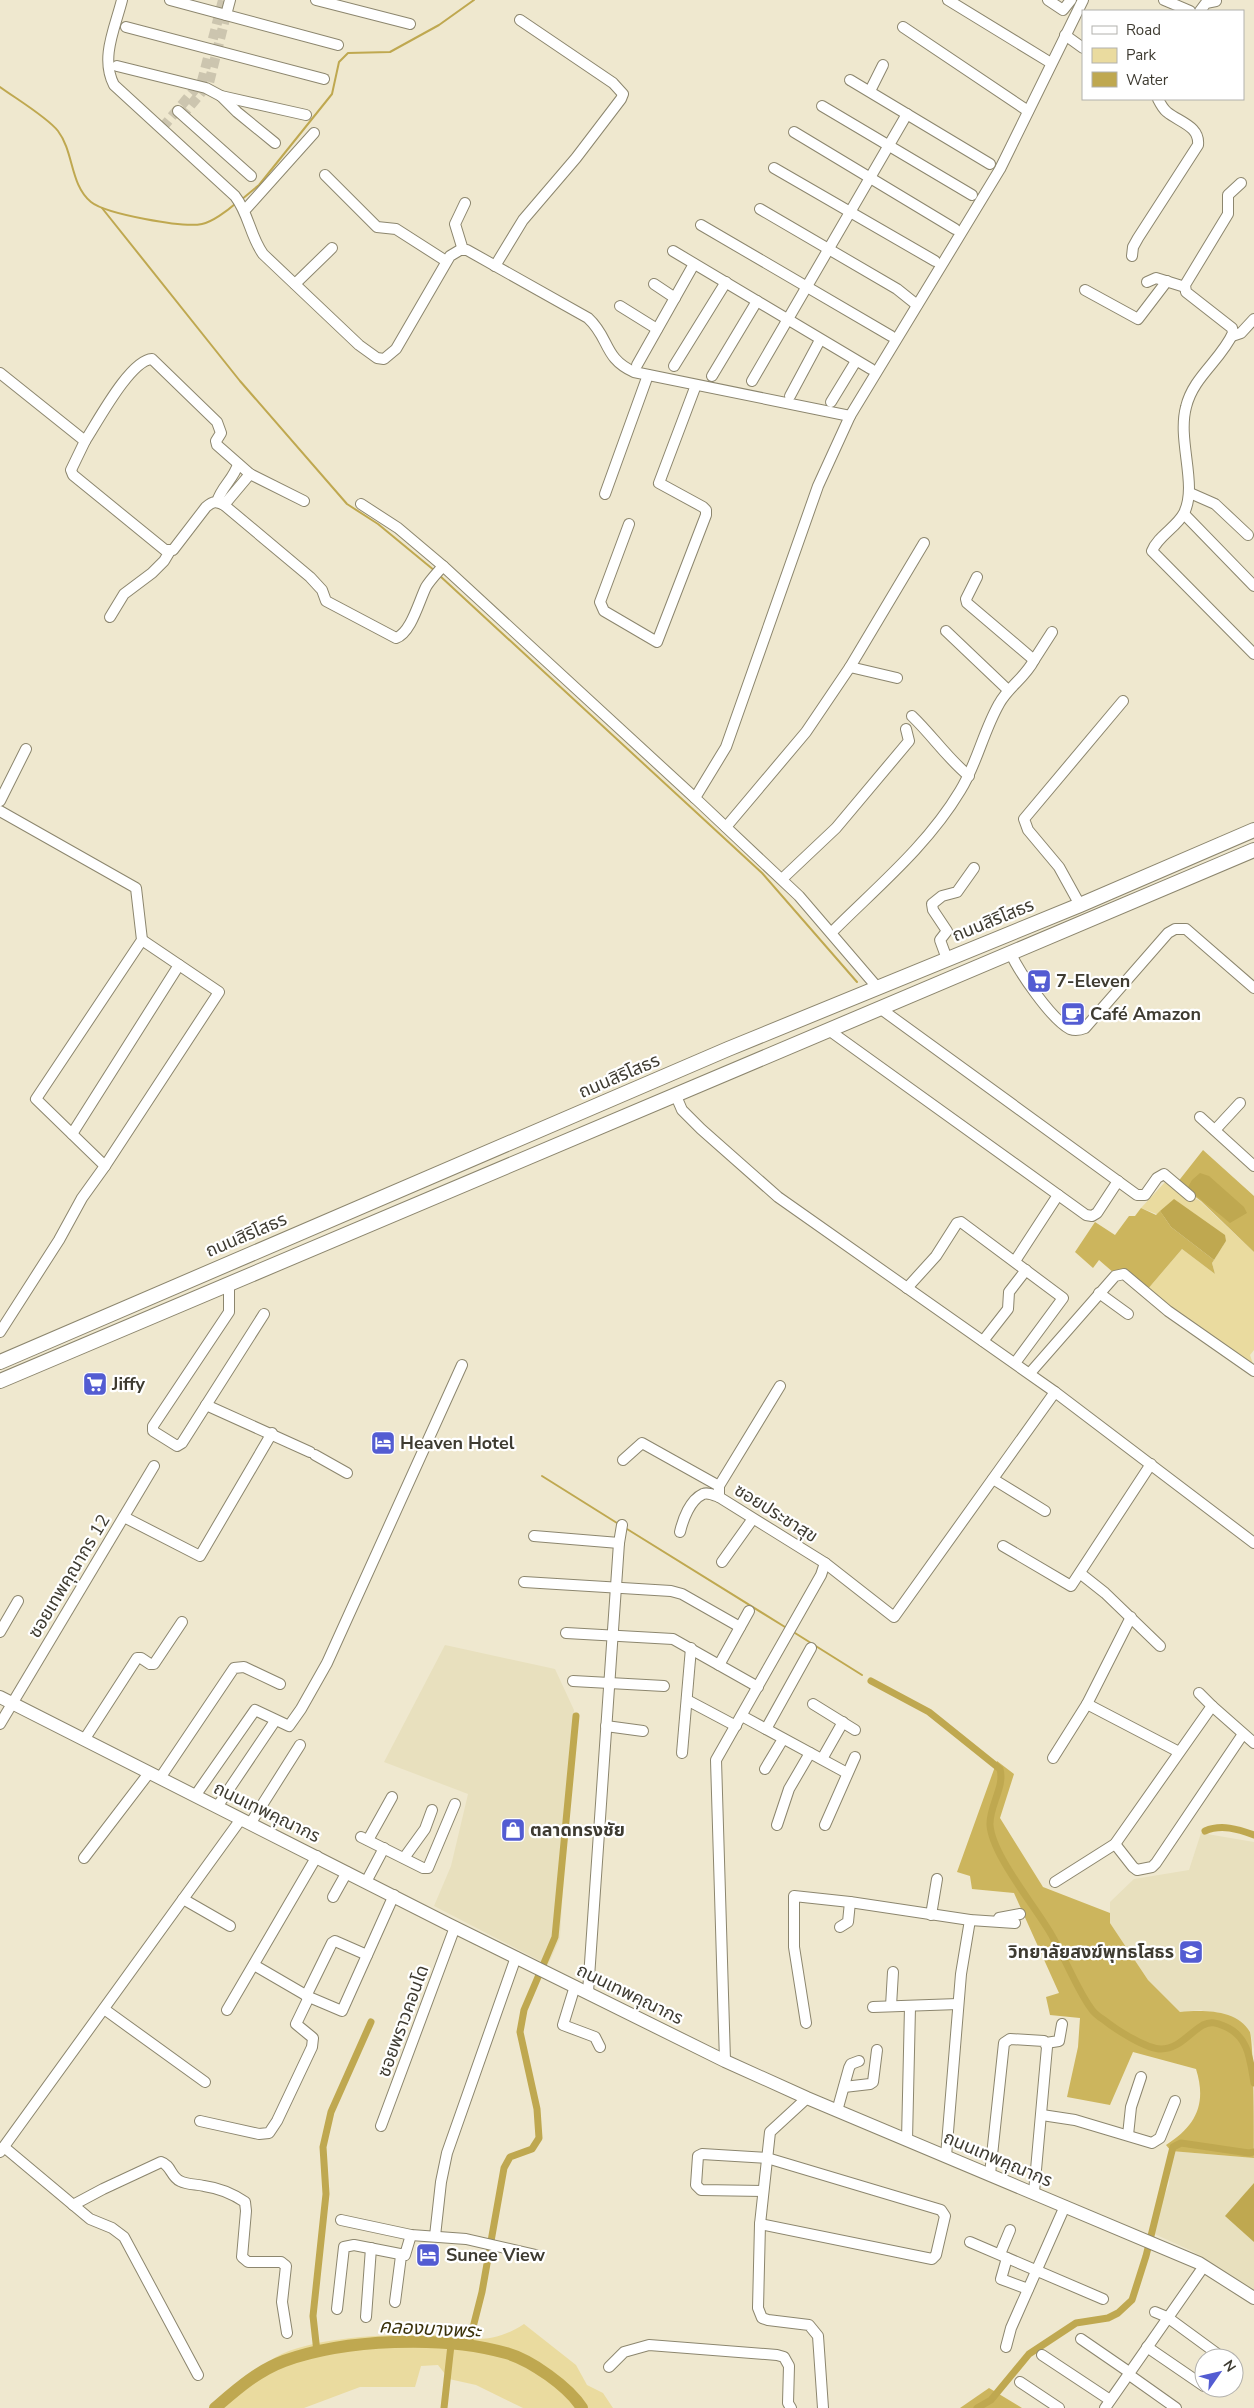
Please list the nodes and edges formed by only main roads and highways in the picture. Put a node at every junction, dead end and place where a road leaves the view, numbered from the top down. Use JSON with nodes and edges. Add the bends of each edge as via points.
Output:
{"nodes":[{"id":1,"x":1254,"y":830,"type":"edge"},
{"id":2,"x":1254,"y":850,"type":"edge"},
{"id":3,"x":510,"y":1142,"type":"junction"},
{"id":4,"x":519,"y":1162,"type":"junction"},
{"id":5,"x":0,"y":1362,"type":"edge"},
{"id":6,"x":0,"y":1381,"type":"edge"},
{"id":7,"x":0,"y":1697,"type":"edge"},
{"id":8,"x":1254,"y":2298,"type":"edge"}],
"edges":[{"from":1,"to":3,"type":"highway","name":"ถนนสิริโสธร"},
{"from":2,"to":4,"type":"highway","name":"ถนนสิริโสธร"},
{"from":3,"to":4,"type":"highway"},
{"from":3,"to":5,"type":"highway","name":"ถนนสิริโสธร"},
{"from":4,"to":6,"type":"highway","name":"ถนนสิริโสธร"},
{"from":7,"to":8,"type":"main road","name":"ถนนเทพคุณากร","via":[[725,2061],[1204,2266]]}]}
